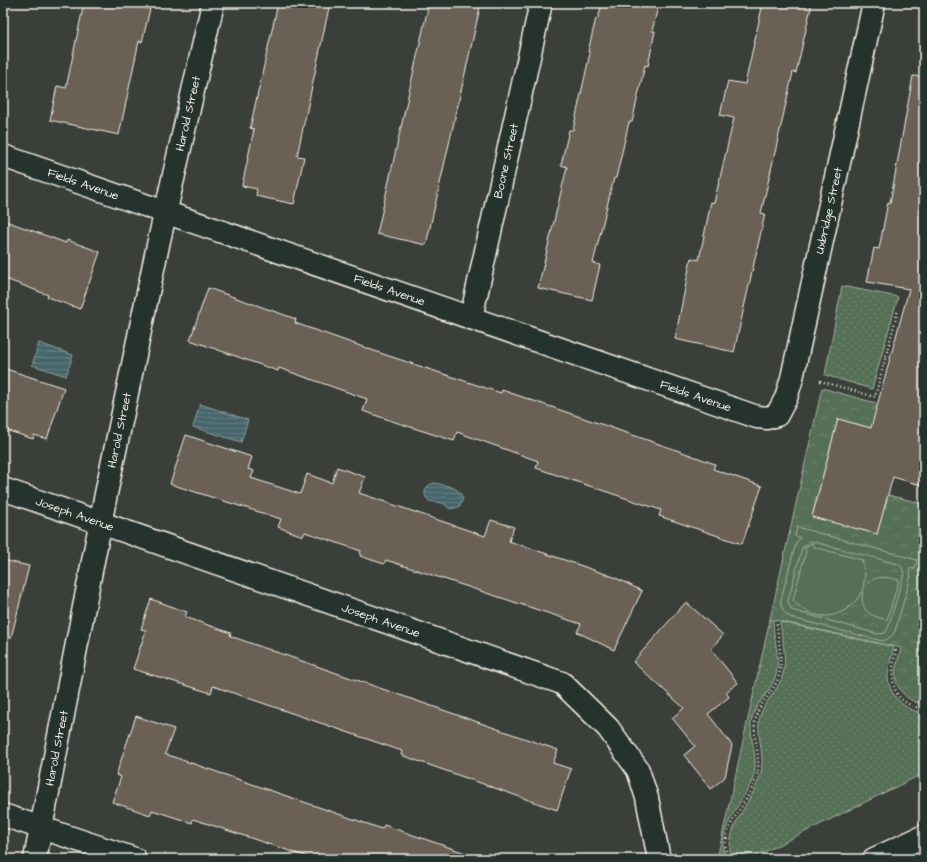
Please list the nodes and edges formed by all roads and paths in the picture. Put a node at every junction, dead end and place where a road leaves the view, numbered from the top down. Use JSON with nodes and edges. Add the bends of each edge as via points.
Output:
{"nodes":[{"id":1,"x":213,"y":3,"type":"edge"},
{"id":2,"x":541,"y":3,"type":"edge"},
{"id":3,"x":874,"y":3,"type":"edge"},
{"id":4,"x":3,"y":156,"type":"edge"},
{"id":5,"x":165,"y":212,"type":"junction"},
{"id":6,"x":898,"y":310,"type":"dead end"},
{"id":7,"x":471,"y":318,"type":"junction"},
{"id":8,"x":820,"y":381,"type":"dead end"},
{"id":9,"x":777,"y":415,"type":"joint"},
{"id":10,"x":3,"y":489,"type":"edge"},
{"id":11,"x":100,"y":522,"type":"junction"},
{"id":12,"x":777,"y":623,"type":"dead end"},
{"id":13,"x":896,"y":650,"type":"dead end"},
{"id":14,"x":924,"y":709,"type":"edge"},
{"id":15,"x":3,"y":816,"type":"edge"},
{"id":16,"x":40,"y":828,"type":"junction"},
{"id":17,"x":924,"y":836,"type":"edge"},
{"id":18,"x":35,"y":859,"type":"edge"},
{"id":19,"x":135,"y":859,"type":"edge"},
{"id":20,"x":659,"y":859,"type":"edge"},
{"id":21,"x":727,"y":859,"type":"edge"},
{"id":22,"x":874,"y":859,"type":"edge"}],
"edges":[{"from":1,"to":5,"type":"street","name":"Harold Street"},
{"from":2,"to":7,"type":"street","name":"Boone Street"},
{"from":3,"to":9,"type":"street","name":"Uxbridge Street","via":[[792,378]]},
{"from":4,"to":5,"type":"street","name":"Fields Avenue"},
{"from":5,"to":7,"type":"street","name":"Fields Avenue"},
{"from":5,"to":11,"type":"street","name":"Harold Street"},
{"from":6,"to":8,"type":"path","via":[[875,397]]},
{"from":7,"to":9,"type":"street","name":"Fields Avenue","via":[[757,417]]},
{"from":10,"to":11,"type":"street","name":"Joseph Avenue"},
{"from":11,"to":16,"type":"street","name":"Harold Street"},
{"from":11,"to":20,"type":"street","name":"Joseph Avenue","via":[[562,683],[608,728],[638,770],[647,798]]},
{"from":12,"to":21,"type":"path","via":[[780,670],[775,685],[758,709],[755,718],[758,768],[752,788],[727,832]]},
{"from":13,"to":14,"type":"path","via":[[892,675],[894,689],[905,702]]},
{"from":15,"to":16,"type":"street"},
{"from":16,"to":18,"type":"street","name":"Harold Street"},
{"from":16,"to":19,"type":"street"},
{"from":17,"to":22,"type":"street"}]}
